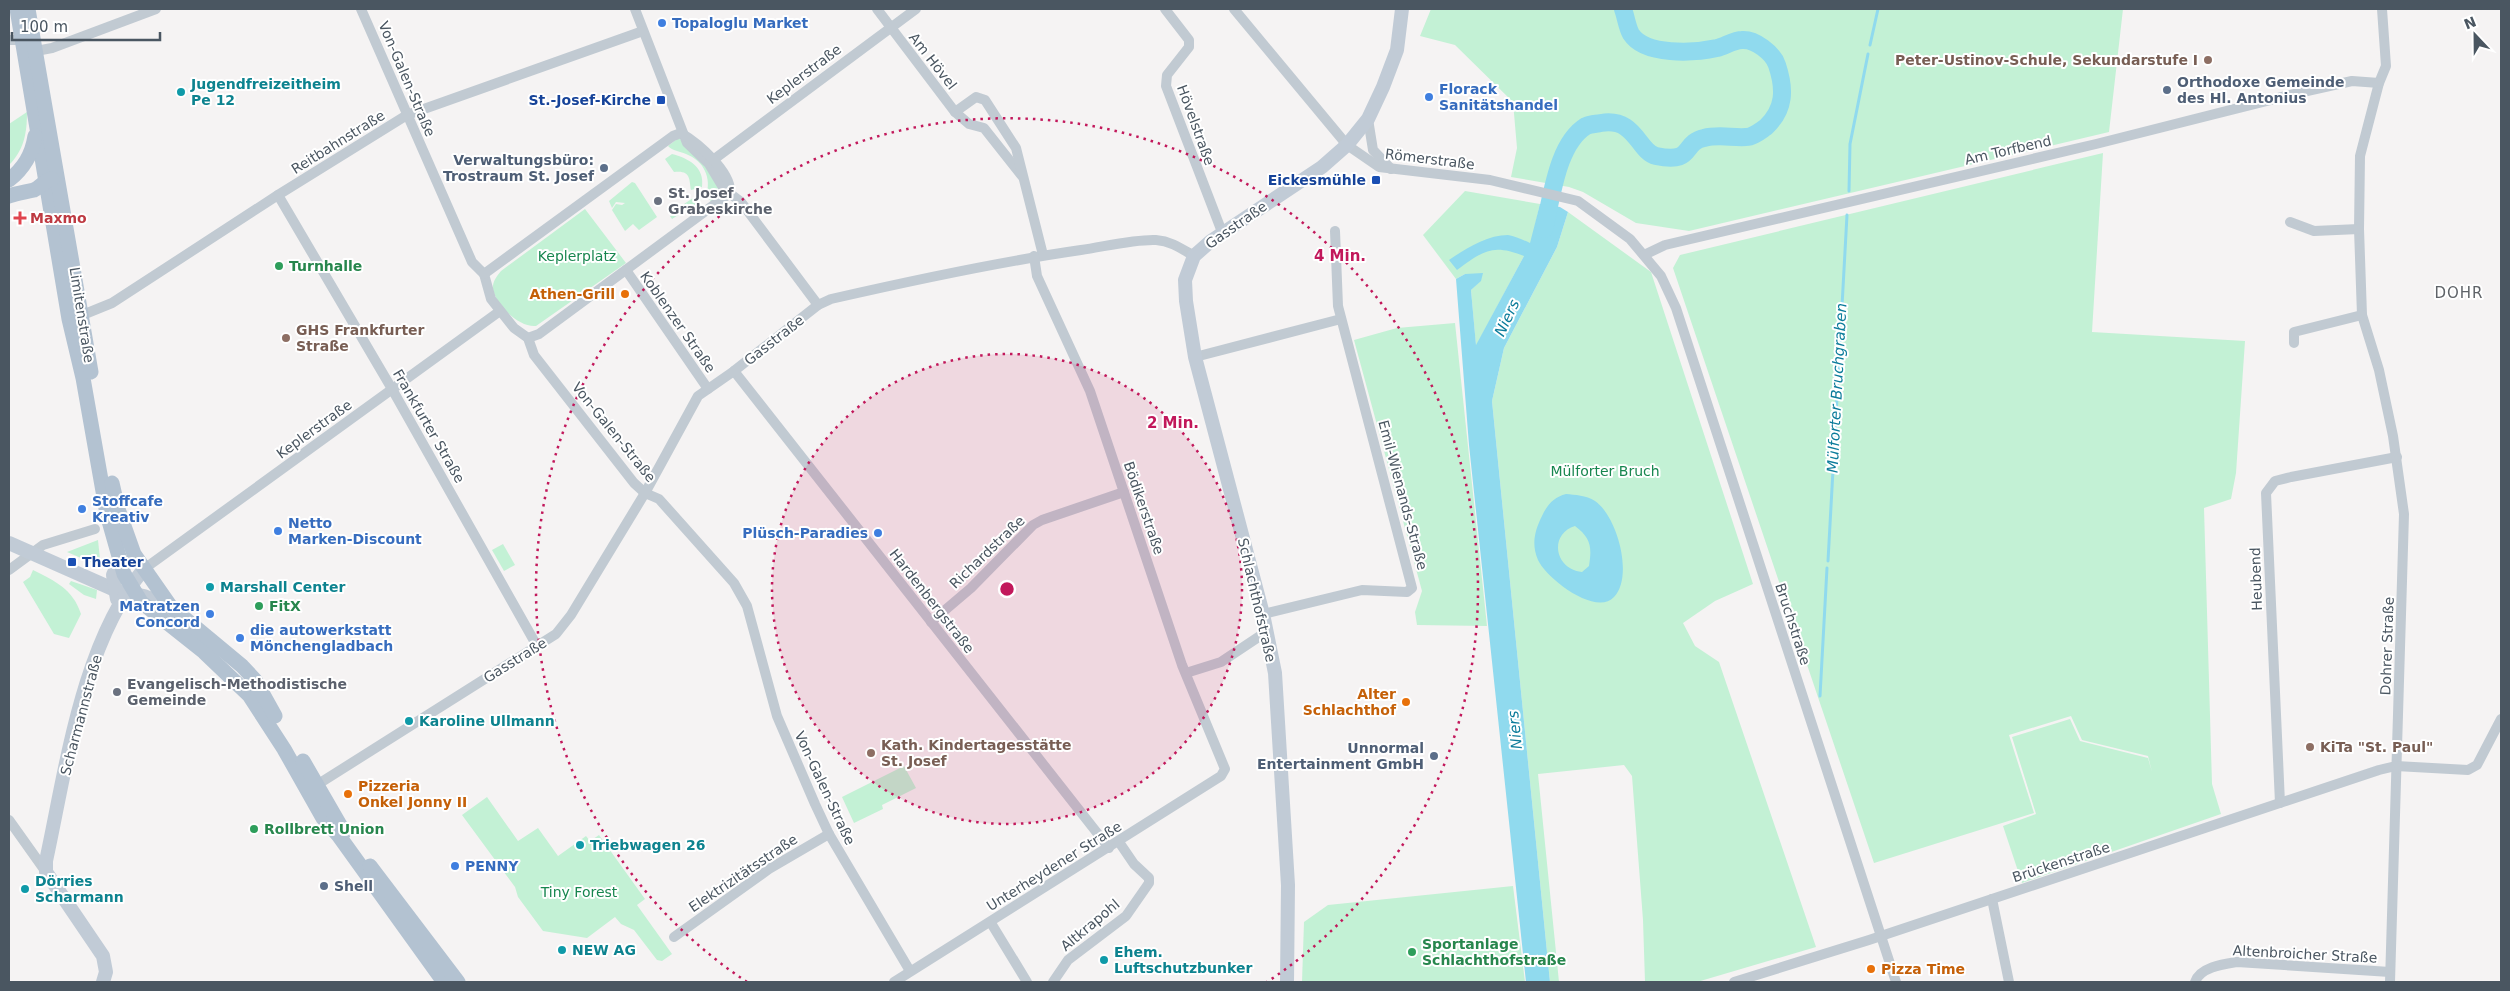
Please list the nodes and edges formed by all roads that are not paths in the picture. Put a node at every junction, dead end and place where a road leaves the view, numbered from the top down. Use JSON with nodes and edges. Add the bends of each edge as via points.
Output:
{"nodes":[{"id":1,"x":17,"y":9,"type":"edge"},
{"id":2,"x":28,"y":9,"type":"edge"},
{"id":3,"x":156,"y":9,"type":"edge"},
{"id":4,"x":361,"y":9,"type":"edge"},
{"id":5,"x":635,"y":9,"type":"edge"},
{"id":6,"x":877,"y":9,"type":"edge"},
{"id":7,"x":916,"y":9,"type":"edge"},
{"id":8,"x":1165,"y":9,"type":"edge"},
{"id":9,"x":1234,"y":9,"type":"edge"},
{"id":10,"x":1402,"y":9,"type":"edge"},
{"id":11,"x":2382,"y":9,"type":"edge"},
{"id":12,"x":890,"y":27,"type":"junction"},
{"id":13,"x":643,"y":31,"type":"junction"},
{"id":14,"x":25,"y":43,"type":"edge"},
{"id":15,"x":2379,"y":83,"type":"junction"},
{"id":16,"x":955,"y":112,"type":"junction"},
{"id":17,"x":407,"y":115,"type":"junction"},
{"id":18,"x":1368,"y":118,"type":"junction"},
{"id":19,"x":37,"y":127,"type":"junction"},
{"id":20,"x":681,"y":132,"type":"junction"},
{"id":21,"x":1346,"y":145,"type":"junction"},
{"id":22,"x":711,"y":162,"type":"junction"},
{"id":23,"x":1392,"y":170,"type":"junction"},
{"id":24,"x":1022,"y":176,"type":"junction"},
{"id":25,"x":51,"y":179,"type":"junction"},
{"id":26,"x":9,"y":181,"type":"edge"},
{"id":27,"x":730,"y":193,"type":"junction"},
{"id":28,"x":278,"y":195,"type":"junction"},
{"id":29,"x":9,"y":196,"type":"edge"},
{"id":30,"x":2290,"y":222,"type":"dead end"},
{"id":31,"x":2360,"y":229,"type":"junction"},
{"id":32,"x":1335,"y":231,"type":"dead end"},
{"id":33,"x":1222,"y":232,"type":"junction"},
{"id":34,"x":1644,"y":255,"type":"junction"},
{"id":35,"x":1038,"y":256,"type":"junction"},
{"id":36,"x":1194,"y":256,"type":"junction"},
{"id":37,"x":626,"y":270,"type":"junction"},
{"id":38,"x":484,"y":274,"type":"junction"},
{"id":39,"x":1661,"y":276,"type":"joint"},
{"id":40,"x":818,"y":305,"type":"junction"},
{"id":41,"x":500,"y":311,"type":"junction"},
{"id":42,"x":2362,"y":315,"type":"junction"},
{"id":43,"x":76,"y":317,"type":"junction"},
{"id":44,"x":1341,"y":319,"type":"junction"},
{"id":45,"x":528,"y":338,"type":"junction"},
{"id":46,"x":2294,"y":343,"type":"dead end"},
{"id":47,"x":1195,"y":357,"type":"junction"},
{"id":48,"x":734,"y":371,"type":"junction"},
{"id":49,"x":392,"y":389,"type":"junction"},
{"id":50,"x":708,"y":389,"type":"junction"},
{"id":51,"x":2397,"y":457,"type":"junction"},
{"id":52,"x":1124,"y":492,"type":"junction"},
{"id":53,"x":645,"y":494,"type":"junction"},
{"id":54,"x":95,"y":529,"type":"dead end"},
{"id":55,"x":9,"y":542,"type":"edge"},
{"id":56,"x":31,"y":553,"type":"junction"},
{"id":57,"x":144,"y":569,"type":"junction"},
{"id":58,"x":9,"y":570,"type":"edge"},
{"id":59,"x":127,"y":595,"type":"junction"},
{"id":60,"x":171,"y":607,"type":"junction"},
{"id":61,"x":1263,"y":614,"type":"junction"},
{"id":62,"x":931,"y":622,"type":"junction"},
{"id":63,"x":1266,"y":632,"type":"junction"},
{"id":64,"x":537,"y":646,"type":"junction"},
{"id":65,"x":1186,"y":673,"type":"junction"},
{"id":66,"x":2501,"y":719,"type":"edge"},
{"id":67,"x":2396,"y":766,"type":"junction"},
{"id":68,"x":1225,"y":769,"type":"joint"},
{"id":69,"x":312,"y":788,"type":"junction"},
{"id":70,"x":2280,"y":803,"type":"junction"},
{"id":71,"x":9,"y":820,"type":"edge"},
{"id":72,"x":828,"y":834,"type":"junction"},
{"id":73,"x":1119,"y":842,"type":"junction"},
{"id":74,"x":1109,"y":848,"type":"junction"},
{"id":75,"x":46,"y":872,"type":"junction"},
{"id":76,"x":1992,"y":900,"type":"junction"},
{"id":77,"x":991,"y":923,"type":"junction"},
{"id":78,"x":1881,"y":936,"type":"junction"},
{"id":79,"x":674,"y":938,"type":"dead end"},
{"id":80,"x":910,"y":971,"type":"junction"},
{"id":81,"x":2390,"y":977,"type":"edge"},
{"id":82,"x":103,"y":982,"type":"edge"},
{"id":83,"x":444,"y":982,"type":"edge"},
{"id":84,"x":458,"y":982,"type":"edge"},
{"id":85,"x":894,"y":982,"type":"edge"},
{"id":86,"x":1027,"y":982,"type":"edge"},
{"id":87,"x":1053,"y":982,"type":"edge"},
{"id":88,"x":1287,"y":982,"type":"edge"},
{"id":89,"x":1734,"y":982,"type":"edge"},
{"id":90,"x":1896,"y":982,"type":"edge"},
{"id":91,"x":2008,"y":982,"type":"edge"},
{"id":92,"x":2195,"y":982,"type":"edge"}],
"edges":[{"from":1,"to":14,"type":"main road","name":"Limitenstraße"},
{"from":2,"to":14,"type":"main road","name":"Limitenstraße"},
{"from":3,"to":14,"type":"street","via":[[52,48]]},
{"from":4,"to":17,"type":"street","name":"Von-Galen-Straße"},
{"from":5,"to":13,"type":"street"},
{"from":6,"to":12,"type":"street","name":"Am Hövel"},
{"from":7,"to":12,"type":"street","name":"Keplerstraße"},
{"from":8,"to":33,"type":"street","name":"Hövelstraße","via":[[1189,40],[1189,47],[1167,75],[1166,86]]},
{"from":9,"to":21,"type":"street","name":"Römerstraße"},
{"from":10,"to":18,"type":"main road","name":"Gasstraße","via":[[1397,50]]},
{"from":11,"to":15,"type":"street","name":"Dohrer Straße","via":[[2386,66]]},
{"from":12,"to":16,"type":"street","name":"Am Hövel"},
{"from":12,"to":22,"type":"street","name":"Keplerstraße"},
{"from":13,"to":17,"type":"street","name":"Reitbahnstraße"},
{"from":13,"to":20,"type":"street"},
{"from":14,"to":19,"type":"main road","name":"Limitenstraße"},
{"from":14,"to":25,"type":"main road","name":"Limitenstraße"},
{"from":15,"to":31,"type":"street","name":"Dohrer Straße","via":[[2360,156]]},
{"from":15,"to":34,"type":"street","name":"Am Torfbend","via":[[2352,81],[2298,93],[1665,245]]},
{"from":16,"to":24,"type":"street","name":"Am Hövel","via":[[969,124],[984,128]]},
{"from":16,"to":24,"type":"street","name":"Am Hövel","via":[[976,97],[985,100],[1016,148]]},
{"from":17,"to":28,"type":"street","name":"Reitbahnstraße"},
{"from":17,"to":38,"type":"street","name":"Von-Galen-Straße","via":[[472,262]]},
{"from":18,"to":21,"type":"main road","name":"Gasstraße"},
{"from":18,"to":23,"type":"street","via":[[1373,150]]},
{"from":19,"to":25,"type":"main road","name":"Limitenstraße"},
{"from":19,"to":26,"type":"main road","via":[[26,162]]},
{"from":20,"to":22,"type":"street","via":[[687,143]]},
{"from":20,"to":38,"type":"street"},
{"from":21,"to":23,"type":"street","name":"Römerstraße","via":[[1379,167]]},
{"from":21,"to":33,"type":"main road","name":"Gasstraße","via":[[1322,167]]},
{"from":22,"to":27,"type":"street","via":[[730,187]]},
{"from":23,"to":34,"type":"street","name":"Römerstraße","via":[[1490,180],[1565,196],[1607,220]]},
{"from":24,"to":35,"type":"street","name":"Am Hövel"},
{"from":25,"to":26,"type":"main road","via":[[30,175]]},
{"from":25,"to":29,"type":"main road","via":[[32,190]]},
{"from":25,"to":43,"type":"main road","name":"Limitenstraße"},
{"from":27,"to":37,"type":"street"},
{"from":27,"to":40,"type":"street","via":[[741,202]]},
{"from":28,"to":43,"type":"street","name":"Reitbahnstraße","via":[[112,303]]},
{"from":28,"to":49,"type":"street","name":"Frankfurter Straße"},
{"from":30,"to":31,"type":"street","via":[[2314,231]]},
{"from":31,"to":42,"type":"street","name":"Dohrer Straße"},
{"from":32,"to":44,"type":"street","name":"Emil-Wienands-Straße"},
{"from":33,"to":36,"type":"main road","name":"Gasstraße"},
{"from":34,"to":39,"type":"street","name":"Römerstraße"},
{"from":35,"to":36,"type":"street","name":"Gasstraße","via":[[1155,240],[1170,243]]},
{"from":35,"to":40,"type":"street","name":"Gasstraße","via":[[918,279],[831,299]]},
{"from":35,"to":52,"type":"street","name":"Bödikerstraße","via":[[1037,276],[1090,391]]},
{"from":36,"to":47,"type":"main road","name":"Schlachthofstraße","via":[[1185,280]]},
{"from":37,"to":45,"type":"street","via":[[539,334]]},
{"from":37,"to":50,"type":"street","name":"Koblenzer Straße"},
{"from":38,"to":41,"type":"street","name":"Von-Galen-Straße","via":[[488,294]]},
{"from":39,"to":78,"type":"street","name":"Bruchstraße","via":[[1676,308]]},
{"from":40,"to":48,"type":"street","name":"Gasstraße"},
{"from":41,"to":45,"type":"street","name":"Von-Galen-Straße","via":[[514,328]]},
{"from":41,"to":49,"type":"street","name":"Keplerstraße"},
{"from":42,"to":46,"type":"street","via":[[2294,332]]},
{"from":42,"to":51,"type":"street","name":"Dohrer Straße","via":[[2379,370]]},
{"from":43,"to":57,"type":"main road","name":"Limitenstraße","via":[[124,530]]},
{"from":43,"to":59,"type":"main road","name":"Limitenstraße","via":[[107,514]]},
{"from":44,"to":47,"type":"street"},
{"from":44,"to":61,"type":"street","name":"Emil-Wienands-Straße","via":[[1412,588],[1407,592],[1362,590]]},
{"from":45,"to":53,"type":"street","name":"Von-Galen-Straße","via":[[534,355]]},
{"from":47,"to":61,"type":"main road","name":"Schlachthofstraße"},
{"from":48,"to":50,"type":"street","name":"Gasstraße"},
{"from":48,"to":62,"type":"street","name":"Hardenbergstraße"},
{"from":49,"to":57,"type":"street","name":"Keplerstraße"},
{"from":49,"to":64,"type":"street","name":"Frankfurter Straße"},
{"from":50,"to":53,"type":"street","name":"Gasstraße","via":[[698,396]]},
{"from":51,"to":67,"type":"street","name":"Dohrer Straße","via":[[2404,514]]},
{"from":51,"to":70,"type":"street","name":"Heubend","via":[[2275,481],[2266,493]]},
{"from":52,"to":62,"type":"street","name":"Richardstraße","via":[[1033,525],[971,588]]},
{"from":52,"to":65,"type":"street","name":"Bödikerstraße"},
{"from":53,"to":64,"type":"street","name":"Gasstraße","via":[[571,615],[556,634]]},
{"from":53,"to":72,"type":"street","name":"Von-Galen-Straße","via":[[659,499],[734,583],[747,606],[777,716]]},
{"from":54,"to":56,"type":"street"},
{"from":55,"to":56,"type":"main road"},
{"from":56,"to":58,"type":"street"},
{"from":56,"to":59,"type":"main road"},
{"from":57,"to":59,"type":"main road","name":"Scharmannstraße"},
{"from":57,"to":60,"type":"main road","name":"Limitenstraße"},
{"from":59,"to":60,"type":"main road","via":[[144,596]]},
{"from":59,"to":69,"type":"main road","via":[[189,639],[242,686]]},
{"from":59,"to":75,"type":"main road","name":"Scharmannstraße","via":[[103,640],[84,696]]},
{"from":60,"to":69,"type":"main road","name":"Limitenstraße","via":[[255,680]]},
{"from":61,"to":63,"type":"main road","name":"Schlachthofstraße"},
{"from":62,"to":74,"type":"street","name":"Hardenbergstraße"},
{"from":63,"to":65,"type":"street","via":[[1221,662]]},
{"from":63,"to":88,"type":"main road","name":"Schlachthofstraße","via":[[1274,673],[1288,876]]},
{"from":64,"to":69,"type":"street","name":"Gasstraße"},
{"from":65,"to":68,"type":"street","name":"Bödikerstraße"},
{"from":66,"to":67,"type":"street","via":[[2477,765],[2468,770]]},
{"from":67,"to":70,"type":"street","name":"Brückenstraße"},
{"from":67,"to":81,"type":"street","name":"Dohrer Straße"},
{"from":68,"to":73,"type":"street","name":"Unterheydener Straße","via":[[1222,776]]},
{"from":69,"to":83,"type":"main road","via":[[323,818]]},
{"from":69,"to":84,"type":"main road"},
{"from":70,"to":76,"type":"street","name":"Brückenstraße"},
{"from":71,"to":75,"type":"street"},
{"from":72,"to":79,"type":"street","name":"Elektrizitätsstraße","via":[[769,869]]},
{"from":72,"to":80,"type":"street","name":"Von-Galen-Straße"},
{"from":73,"to":74,"type":"street","name":"Unterheydener Straße"},
{"from":73,"to":87,"type":"street","name":"Altkrapohl","via":[[1134,864],[1149,878],[1149,883],[1126,916],[1068,960]]},
{"from":74,"to":77,"type":"street","name":"Unterheydener Straße"},
{"from":75,"to":82,"type":"main road","via":[[103,956],[106,972]]},
{"from":76,"to":78,"type":"street","name":"Brückenstraße"},
{"from":76,"to":91,"type":"street"},
{"from":77,"to":80,"type":"street","name":"Unterheydener Straße"},
{"from":77,"to":86,"type":"street"},
{"from":78,"to":89,"type":"street","name":"Brückenstraße"},
{"from":78,"to":90,"type":"street","name":"Bruchstraße"},
{"from":80,"to":85,"type":"street","name":"Unterheydener Straße"},
{"from":81,"to":92,"type":"street","name":"Altenbroicher Straße","via":[[2237,962],[2216,965]]}]}
